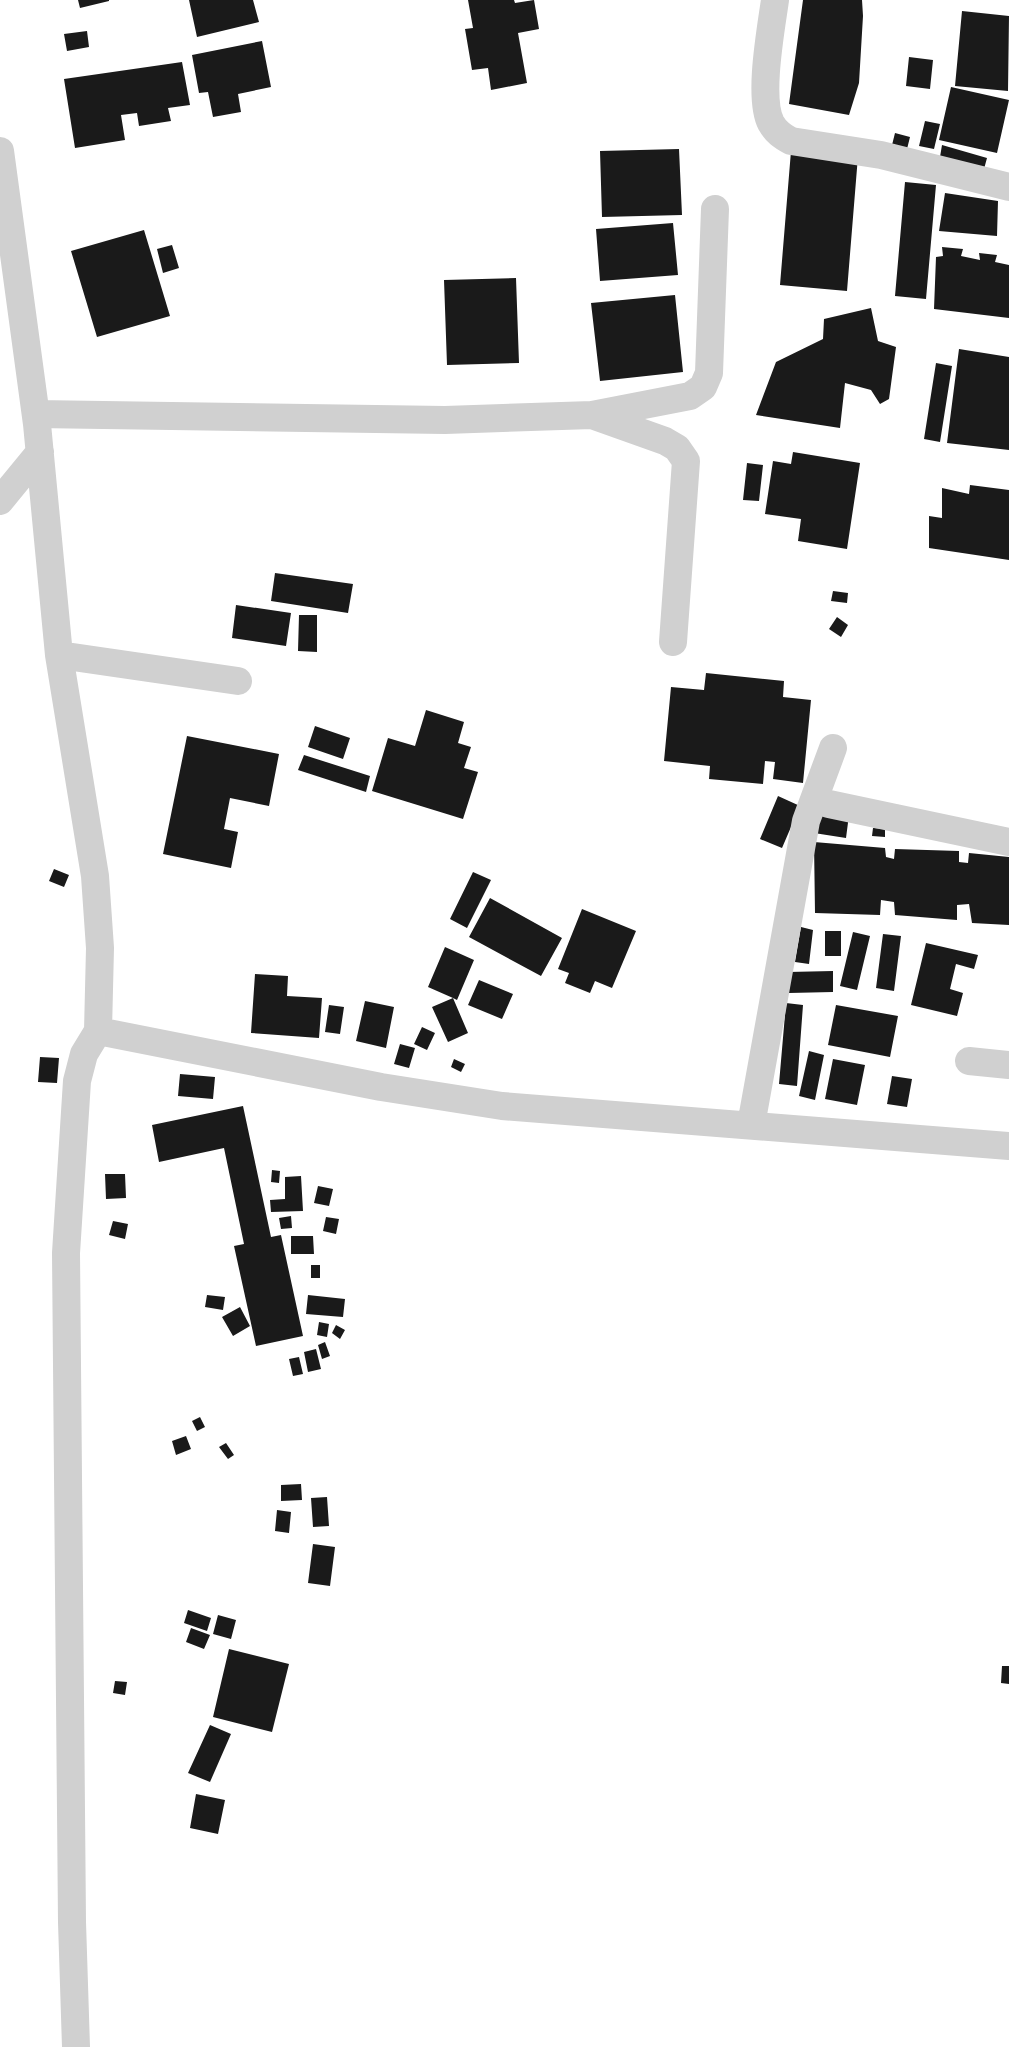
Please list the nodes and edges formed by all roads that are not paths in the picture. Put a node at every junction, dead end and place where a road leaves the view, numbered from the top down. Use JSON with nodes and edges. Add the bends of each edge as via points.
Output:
{"nodes":[{"id":1,"x":775,"y":0,"type":"edge"},
{"id":2,"x":0,"y":151,"type":"edge"},
{"id":3,"x":1009,"y":187,"type":"edge"},
{"id":4,"x":715,"y":209,"type":"dead end"},
{"id":5,"x":36,"y":414,"type":"junction"},
{"id":6,"x":592,"y":415,"type":"junction"},
{"id":7,"x":40,"y":452,"type":"junction"},
{"id":8,"x":0,"y":501,"type":"edge"},
{"id":9,"x":673,"y":642,"type":"dead end"},
{"id":10,"x":59,"y":655,"type":"junction"},
{"id":11,"x":238,"y":681,"type":"dead end"},
{"id":12,"x":833,"y":748,"type":"dead end"},
{"id":13,"x":828,"y":804,"type":"dead end"},
{"id":14,"x":1009,"y":842,"type":"edge"},
{"id":15,"x":98,"y":1031,"type":"junction"},
{"id":16,"x":969,"y":1061,"type":"dead end"},
{"id":17,"x":1009,"y":1065,"type":"edge"},
{"id":18,"x":751,"y":1125,"type":"junction"},
{"id":19,"x":1009,"y":1146,"type":"edge"},
{"id":20,"x":76,"y":2047,"type":"edge"}],
"edges":[{"from":1,"to":3,"type":"street","via":[[766,92],[770,121],[778,133],[791,141],[881,156]]},
{"from":2,"to":5,"type":"street"},
{"from":4,"to":6,"type":"street","via":[[710,373],[703,387],[690,396]]},
{"from":5,"to":6,"type":"street","via":[[444,420]]},
{"from":5,"to":7,"type":"street"},
{"from":6,"to":9,"type":"street","via":[[665,441],[677,448],[686,461]]},
{"from":7,"to":8,"type":"street"},
{"from":7,"to":10,"type":"street"},
{"from":10,"to":11,"type":"street"},
{"from":10,"to":15,"type":"street","via":[[95,876],[100,948]]},
{"from":12,"to":18,"type":"street","via":[[806,821]]},
{"from":13,"to":14,"type":"street"},
{"from":15,"to":18,"type":"street","via":[[381,1087],[502,1106]]},
{"from":15,"to":20,"type":"street","via":[[80,1066],[66,1253]]},
{"from":16,"to":17,"type":"street"},
{"from":18,"to":19,"type":"street"}]}
